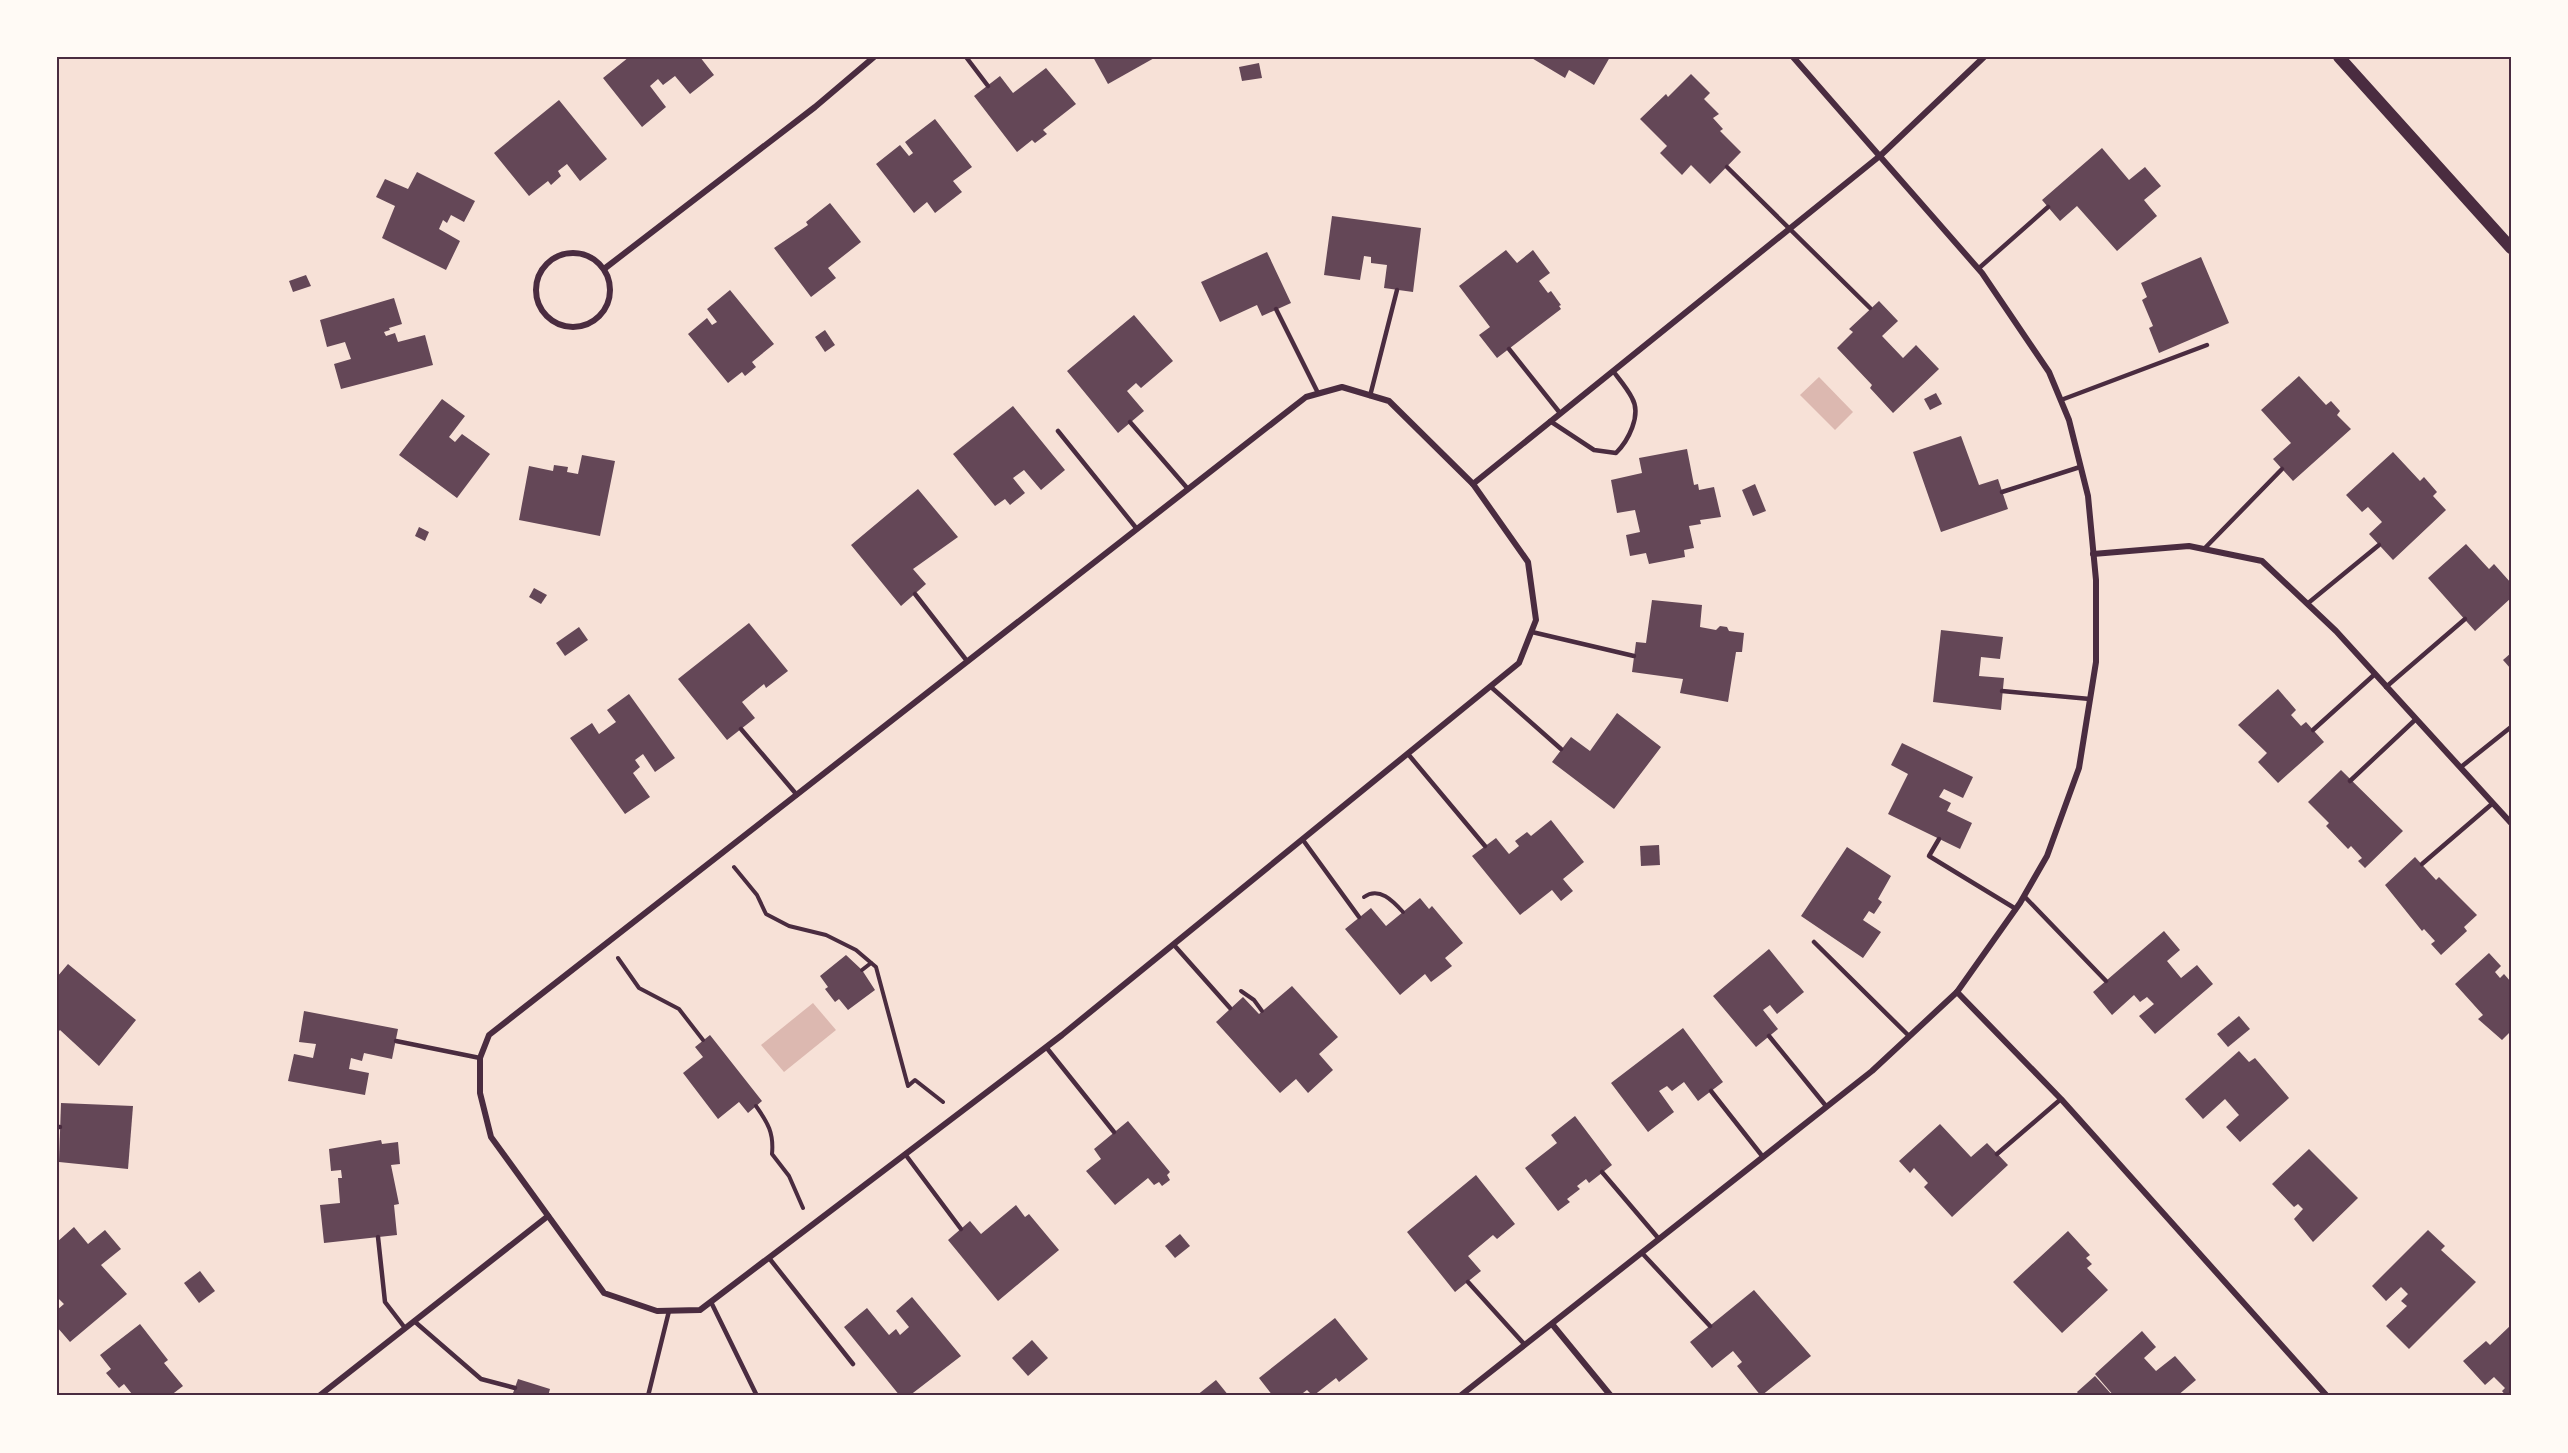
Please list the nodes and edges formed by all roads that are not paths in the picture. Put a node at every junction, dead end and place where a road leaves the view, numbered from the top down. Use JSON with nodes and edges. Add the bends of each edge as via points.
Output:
{"nodes":[{"id":1,"x":874,"y":57,"type":"edge"},
{"id":2,"x":966,"y":57,"type":"edge"},
{"id":3,"x":1793,"y":57,"type":"edge"},
{"id":4,"x":1984,"y":57,"type":"edge"},
{"id":5,"x":2339,"y":57,"type":"edge"},
{"id":6,"x":988,"y":86,"type":"dead end"},
{"id":7,"x":1881,"y":155,"type":"junction"},
{"id":8,"x":1727,"y":167,"type":"dead end"},
{"id":9,"x":2048,"y":207,"type":"dead end"},
{"id":10,"x":1789,"y":229,"type":"junction"},
{"id":11,"x":2511,"y":248,"type":"edge"},
{"id":12,"x":1978,"y":268,"type":"junction"},
{"id":13,"x":603,"y":269,"type":"junction"},
{"id":14,"x":1397,"y":290,"type":"dead end"},
{"id":15,"x":1870,"y":308,"type":"dead end"},
{"id":16,"x":1276,"y":309,"type":"dead end"},
{"id":17,"x":2207,"y":345,"type":"dead end"},
{"id":18,"x":1509,"y":349,"type":"dead end"},
{"id":19,"x":1613,"y":371,"type":"junction"},
{"id":20,"x":1318,"y":393,"type":"junction"},
{"id":21,"x":1370,"y":396,"type":"junction"},
{"id":22,"x":2061,"y":400,"type":"junction"},
{"id":23,"x":1560,"y":413,"type":"junction"},
{"id":24,"x":1550,"y":421,"type":"junction"},
{"id":25,"x":1130,"y":422,"type":"dead end"},
{"id":26,"x":1058,"y":431,"type":"dead end"},
{"id":27,"x":2080,"y":467,"type":"junction"},
{"id":28,"x":2282,"y":469,"type":"dead end"},
{"id":29,"x":1473,"y":484,"type":"junction"},
{"id":30,"x":1188,"y":489,"type":"junction"},
{"id":31,"x":2002,"y":492,"type":"dead end"},
{"id":32,"x":1137,"y":529,"type":"junction"},
{"id":33,"x":2379,"y":545,"type":"dead end"},
{"id":34,"x":2204,"y":549,"type":"junction"},
{"id":35,"x":2093,"y":554,"type":"junction"},
{"id":36,"x":915,"y":594,"type":"dead end"},
{"id":37,"x":2307,"y":604,"type":"junction"},
{"id":38,"x":2465,"y":619,"type":"dead end"},
{"id":39,"x":1532,"y":632,"type":"junction"},
{"id":40,"x":1634,"y":656,"type":"dead end"},
{"id":41,"x":967,"y":662,"type":"junction"},
{"id":42,"x":2375,"y":674,"type":"junction"},
{"id":43,"x":1491,"y":687,"type":"junction"},
{"id":44,"x":2386,"y":687,"type":"junction"},
{"id":45,"x":2002,"y":691,"type":"dead end"},
{"id":46,"x":2090,"y":699,"type":"junction"},
{"id":47,"x":2416,"y":719,"type":"junction"},
{"id":48,"x":2511,"y":727,"type":"edge"},
{"id":49,"x":741,"y":729,"type":"dead end"},
{"id":50,"x":2313,"y":730,"type":"dead end"},
{"id":51,"x":1561,"y":750,"type":"dead end"},
{"id":52,"x":1408,"y":754,"type":"junction"},
{"id":53,"x":2460,"y":767,"type":"junction"},
{"id":54,"x":2350,"y":781,"type":"dead end"},
{"id":55,"x":797,"y":795,"type":"junction"},
{"id":56,"x":2493,"y":803,"type":"junction"},
{"id":57,"x":2511,"y":823,"type":"edge"},
{"id":58,"x":1939,"y":839,"type":"dead end"},
{"id":59,"x":1303,"y":840,"type":"junction"},
{"id":60,"x":1485,"y":846,"type":"dead end"},
{"id":61,"x":2421,"y":864,"type":"dead end"},
{"id":62,"x":2024,"y":896,"type":"junction"},
{"id":63,"x":2016,"y":909,"type":"junction"},
{"id":64,"x":1359,"y":917,"type":"dead end"},
{"id":65,"x":1814,"y":942,"type":"dead end"},
{"id":66,"x":1174,"y":945,"type":"junction"},
{"id":67,"x":2106,"y":981,"type":"dead end"},
{"id":68,"x":1957,"y":992,"type":"junction"},
{"id":69,"x":1230,"y":1008,"type":"dead end"},
{"id":70,"x":1769,"y":1036,"type":"dead end"},
{"id":71,"x":1910,"y":1036,"type":"junction"},
{"id":72,"x":396,"y":1041,"type":"dead end"},
{"id":73,"x":1046,"y":1047,"type":"junction"},
{"id":74,"x":480,"y":1058,"type":"junction"},
{"id":75,"x":1711,"y":1091,"type":"dead end"},
{"id":76,"x":2061,"y":1099,"type":"junction"},
{"id":77,"x":1826,"y":1106,"type":"junction"},
{"id":78,"x":1114,"y":1132,"type":"dead end"},
{"id":79,"x":905,"y":1154,"type":"junction"},
{"id":80,"x":1997,"y":1154,"type":"dead end"},
{"id":81,"x":1762,"y":1157,"type":"junction"},
{"id":82,"x":1602,"y":1172,"type":"dead end"},
{"id":83,"x":548,"y":1216,"type":"junction"},
{"id":84,"x":961,"y":1229,"type":"dead end"},
{"id":85,"x":378,"y":1237,"type":"dead end"},
{"id":86,"x":1659,"y":1239,"type":"junction"},
{"id":87,"x":1641,"y":1252,"type":"junction"},
{"id":88,"x":769,"y":1258,"type":"junction"},
{"id":89,"x":1468,"y":1282,"type":"dead end"},
{"id":90,"x":711,"y":1302,"type":"junction"},
{"id":91,"x":669,"y":1311,"type":"junction"},
{"id":92,"x":414,"y":1321,"type":"junction"},
{"id":93,"x":1552,"y":1324,"type":"junction"},
{"id":94,"x":1710,"y":1326,"type":"dead end"},
{"id":95,"x":405,"y":1328,"type":"junction"},
{"id":96,"x":1525,"y":1345,"type":"junction"},
{"id":97,"x":853,"y":1364,"type":"dead end"},
{"id":98,"x":515,"y":1388,"type":"dead end"},
{"id":99,"x":319,"y":1396,"type":"edge"},
{"id":100,"x":648,"y":1396,"type":"edge"},
{"id":101,"x":757,"y":1396,"type":"edge"},
{"id":102,"x":1460,"y":1396,"type":"edge"},
{"id":103,"x":1611,"y":1396,"type":"edge"},
{"id":104,"x":2327,"y":1396,"type":"edge"}],
"edges":[{"from":1,"to":13,"type":"street","via":[[815,107]]},
{"from":2,"to":6,"type":"lane"},
{"from":3,"to":7,"type":"street"},
{"from":4,"to":7,"type":"street"},
{"from":5,"to":11,"type":"main road"},
{"from":7,"to":10,"type":"street"},
{"from":7,"to":12,"type":"street"},
{"from":8,"to":10,"type":"lane"},
{"from":9,"to":12,"type":"lane"},
{"from":10,"to":15,"type":"lane"},
{"from":10,"to":19,"type":"street"},
{"from":12,"to":22,"type":"street","via":[[2049,372]]},
{"from":13,"to":13,"type":"street","via":[[583,255],[559,256],[541,272],[537,284],[540,308],[548,317],[570,327],[593,322],[602,314],[610,292]]},
{"from":14,"to":21,"type":"lane"},
{"from":16,"to":20,"type":"lane"},
{"from":17,"to":22,"type":"lane"},
{"from":18,"to":23,"type":"lane"},
{"from":19,"to":23,"type":"street"},
{"from":19,"to":24,"type":"lane","via":[[1634,399],[1635,416],[1626,443],[1616,453],[1594,450]]},
{"from":20,"to":21,"type":"street","via":[[1341,387]]},
{"from":20,"to":30,"type":"street","via":[[1306,397]]},
{"from":21,"to":29,"type":"street","via":[[1389,401]]},
{"from":22,"to":27,"type":"street"},
{"from":23,"to":24,"type":"street"},
{"from":24,"to":29,"type":"street"},
{"from":25,"to":30,"type":"lane"},
{"from":26,"to":32,"type":"lane"},
{"from":27,"to":31,"type":"lane"},
{"from":27,"to":35,"type":"street","via":[[2088,496]]},
{"from":28,"to":34,"type":"lane"},
{"from":29,"to":39,"type":"street","via":[[1528,562],[1536,620]]},
{"from":30,"to":32,"type":"street"},
{"from":32,"to":41,"type":"street"},
{"from":33,"to":37,"type":"lane"},
{"from":34,"to":35,"type":"street","via":[[2190,546]]},
{"from":34,"to":37,"type":"street","via":[[2262,561]]},
{"from":35,"to":46,"type":"street","via":[[2096,662]]},
{"from":36,"to":41,"type":"lane"},
{"from":37,"to":42,"type":"street"},
{"from":38,"to":44,"type":"lane"},
{"from":39,"to":40,"type":"lane"},
{"from":39,"to":43,"type":"street","via":[[1519,663]]},
{"from":41,"to":55,"type":"street"},
{"from":42,"to":44,"type":"street"},
{"from":42,"to":50,"type":"lane"},
{"from":43,"to":51,"type":"lane"},
{"from":43,"to":52,"type":"street"},
{"from":44,"to":47,"type":"street"},
{"from":45,"to":46,"type":"lane"},
{"from":46,"to":62,"type":"street","via":[[2079,768],[2047,856]]},
{"from":47,"to":53,"type":"street"},
{"from":47,"to":54,"type":"lane"},
{"from":48,"to":53,"type":"lane"},
{"from":49,"to":55,"type":"lane"},
{"from":52,"to":59,"type":"street"},
{"from":52,"to":60,"type":"lane"},
{"from":53,"to":56,"type":"street"},
{"from":55,"to":74,"type":"street","via":[[489,1035]]},
{"from":56,"to":57,"type":"street"},
{"from":56,"to":61,"type":"lane"},
{"from":58,"to":63,"type":"lane","via":[[1929,856]]},
{"from":59,"to":64,"type":"lane"},
{"from":59,"to":66,"type":"street"},
{"from":62,"to":63,"type":"street"},
{"from":62,"to":67,"type":"lane"},
{"from":63,"to":68,"type":"street"},
{"from":65,"to":71,"type":"lane"},
{"from":66,"to":69,"type":"lane"},
{"from":66,"to":73,"type":"street"},
{"from":68,"to":71,"type":"street"},
{"from":68,"to":76,"type":"street"},
{"from":70,"to":77,"type":"lane"},
{"from":71,"to":77,"type":"street"},
{"from":72,"to":74,"type":"lane"},
{"from":73,"to":78,"type":"lane"},
{"from":73,"to":79,"type":"street"},
{"from":74,"to":83,"type":"street","via":[[480,1092],[491,1137]]},
{"from":75,"to":81,"type":"lane"},
{"from":76,"to":80,"type":"lane"},
{"from":76,"to":104,"type":"street"},
{"from":77,"to":81,"type":"street"},
{"from":79,"to":84,"type":"lane"},
{"from":79,"to":88,"type":"street"},
{"from":81,"to":86,"type":"street"},
{"from":82,"to":86,"type":"lane"},
{"from":83,"to":91,"type":"street","via":[[604,1293],[657,1311]]},
{"from":83,"to":92,"type":"street"},
{"from":85,"to":95,"type":"lane","via":[[385,1302]]},
{"from":86,"to":87,"type":"street"},
{"from":87,"to":93,"type":"street"},
{"from":87,"to":94,"type":"lane"},
{"from":88,"to":90,"type":"street"},
{"from":88,"to":97,"type":"lane"},
{"from":89,"to":96,"type":"lane"},
{"from":90,"to":91,"type":"street","via":[[700,1310]]},
{"from":90,"to":101,"type":"lane"},
{"from":91,"to":100,"type":"lane"},
{"from":92,"to":95,"type":"street"},
{"from":92,"to":98,"type":"lane","via":[[481,1379]]},
{"from":93,"to":96,"type":"street"},
{"from":93,"to":103,"type":"street"},
{"from":95,"to":99,"type":"street"},
{"from":96,"to":102,"type":"street"}]}
